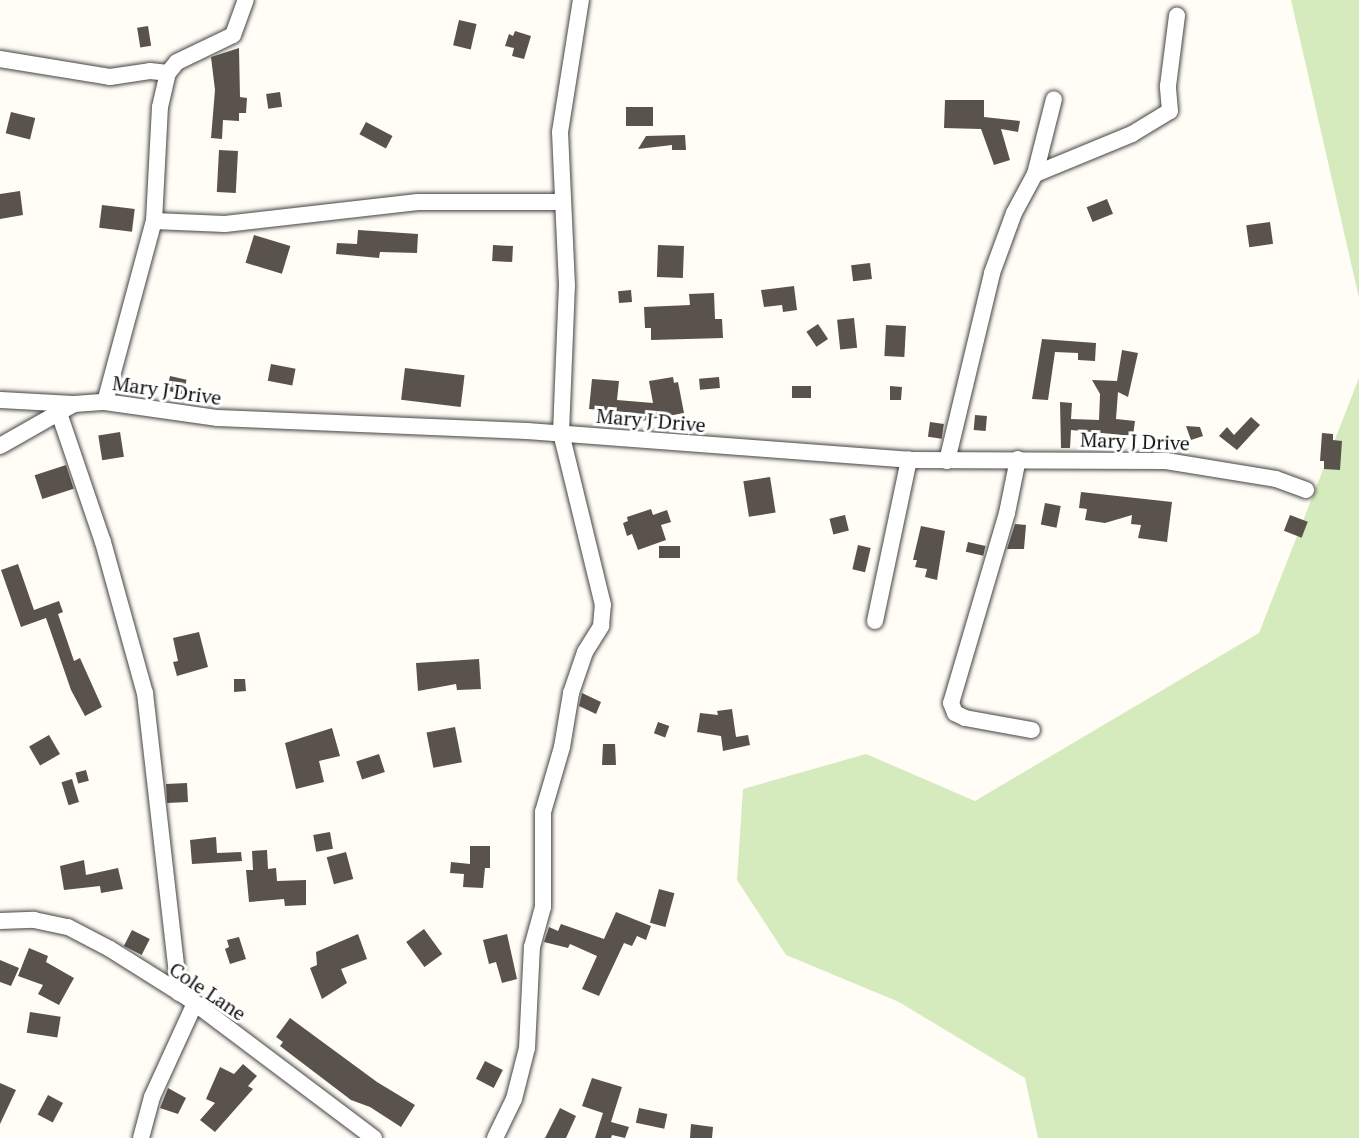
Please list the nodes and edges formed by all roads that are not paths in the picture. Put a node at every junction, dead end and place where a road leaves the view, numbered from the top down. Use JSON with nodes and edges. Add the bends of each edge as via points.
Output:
{"nodes":[{"id":1,"x":246,"y":0,"type":"edge"},
{"id":2,"x":581,"y":0,"type":"edge"},
{"id":3,"x":1177,"y":16,"type":"dead end"},
{"id":4,"x":0,"y":59,"type":"edge"},
{"id":5,"x":168,"y":73,"type":"junction"},
{"id":6,"x":1054,"y":99,"type":"dead end"},
{"id":7,"x":1035,"y":174,"type":"junction"},
{"id":8,"x":563,"y":202,"type":"junction"},
{"id":9,"x":154,"y":220,"type":"junction"},
{"id":10,"x":0,"y":400,"type":"edge"},
{"id":11,"x":105,"y":402,"type":"junction"},
{"id":12,"x":75,"y":404,"type":"junction"},
{"id":13,"x":59,"y":413,"type":"junction"},
{"id":14,"x":561,"y":433,"type":"junction"},
{"id":15,"x":0,"y":446,"type":"edge"},
{"id":16,"x":1018,"y":459,"type":"junction"},
{"id":17,"x":909,"y":460,"type":"junction"},
{"id":18,"x":947,"y":461,"type":"junction"},
{"id":19,"x":1306,"y":490,"type":"dead end"},
{"id":20,"x":876,"y":621,"type":"dead end"},
{"id":21,"x":1032,"y":730,"type":"dead end"},
{"id":22,"x":0,"y":921,"type":"edge"},
{"id":23,"x":179,"y":993,"type":"junction"},
{"id":24,"x":195,"y":1003,"type":"junction"},
{"id":25,"x":141,"y":1138,"type":"edge"},
{"id":26,"x":374,"y":1138,"type":"edge"},
{"id":27,"x":495,"y":1138,"type":"edge"}],
"edges":[{"from":1,"to":5,"type":"street","via":[[233,35],[177,62]]},
{"from":2,"to":8,"type":"street","via":[[560,132]]},
{"from":3,"to":7,"type":"street","via":[[1168,86],[1170,111],[1132,134]]},
{"from":4,"to":5,"type":"street","via":[[110,77],[150,71]]},
{"from":5,"to":9,"type":"street","via":[[160,107]]},
{"from":6,"to":7,"type":"street"},
{"from":7,"to":18,"type":"street","via":[[1014,213],[992,273]]},
{"from":8,"to":9,"type":"street","via":[[418,202],[225,224]]},
{"from":8,"to":14,"type":"street","via":[[567,286]]},
{"from":9,"to":11,"type":"street"},
{"from":10,"to":12,"type":"street"},
{"from":11,"to":12,"type":"street","name":"Mary J Drive"},
{"from":11,"to":14,"type":"street","name":"Mary J Drive","via":[[218,418]]},
{"from":12,"to":13,"type":"street","name":"Mary J Drive"},
{"from":13,"to":15,"type":"street","name":"Mary J Drive"},
{"from":13,"to":23,"type":"street","via":[[103,542],[145,693]]},
{"from":14,"to":17,"type":"street","name":"Mary J Drive"},
{"from":14,"to":27,"type":"street","via":[[603,606],[601,626],[585,652],[571,693],[562,747],[543,812],[543,907],[532,947],[527,1048],[514,1099]]},
{"from":16,"to":18,"type":"street","name":"Mary J Drive"},
{"from":16,"to":19,"type":"street","name":"Mary J Drive","via":[[1166,461],[1267,477]]},
{"from":16,"to":21,"type":"street","via":[[1007,513],[951,704],[955,713],[965,718]]},
{"from":17,"to":18,"type":"street","name":"Mary J Drive"},
{"from":17,"to":20,"type":"street"},
{"from":22,"to":23,"type":"street","name":"Cole Lane","via":[[34,920],[68,927]]},
{"from":23,"to":24,"type":"street","name":"Cole Lane"},
{"from":24,"to":25,"type":"street","via":[[152,1097]]},
{"from":24,"to":26,"type":"street","name":"Cole Lane"}]}
